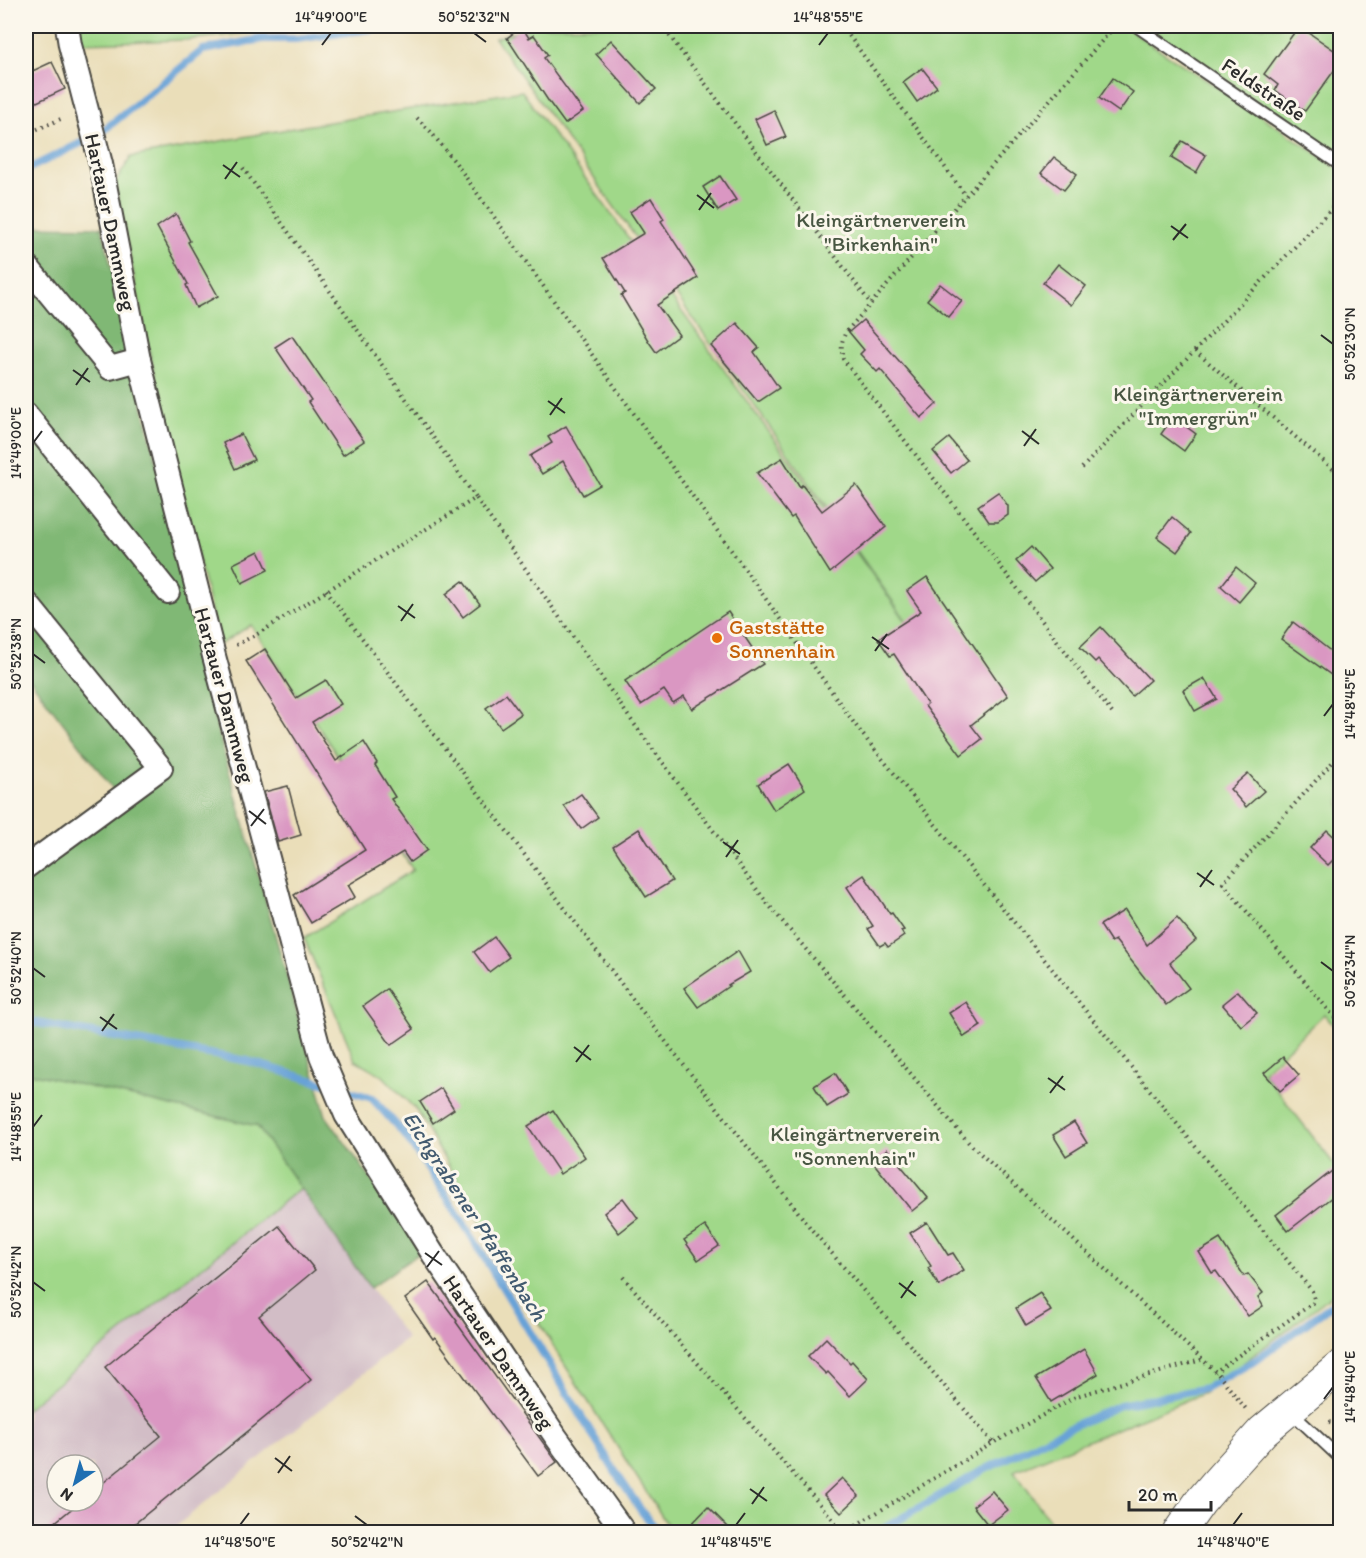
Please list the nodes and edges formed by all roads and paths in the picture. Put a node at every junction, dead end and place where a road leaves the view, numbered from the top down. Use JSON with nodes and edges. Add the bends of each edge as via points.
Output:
{"nodes":[{"id":1,"x":66,"y":26,"type":"edge"},
{"id":2,"x":662,"y":26,"type":"edge"},
{"id":3,"x":842,"y":26,"type":"edge"},
{"id":4,"x":1115,"y":26,"type":"edge"},
{"id":5,"x":1136,"y":26,"type":"edge"},
{"id":6,"x":88,"y":116,"type":"junction"},
{"id":7,"x":417,"y":118,"type":"dead end"},
{"id":8,"x":26,"y":134,"type":"edge"},
{"id":9,"x":1341,"y":165,"type":"edge"},
{"id":10,"x":243,"y":168,"type":"dead end"},
{"id":11,"x":966,"y":196,"type":"junction"},
{"id":12,"x":1341,"y":200,"type":"edge"},
{"id":13,"x":26,"y":265,"type":"edge"},
{"id":14,"x":871,"y":304,"type":"junction"},
{"id":15,"x":1195,"y":351,"type":"junction"},
{"id":16,"x":139,"y":360,"type":"junction"},
{"id":17,"x":26,"y":414,"type":"edge"},
{"id":18,"x":1082,"y":468,"type":"dead end"},
{"id":19,"x":1341,"y":475,"type":"edge"},
{"id":20,"x":476,"y":498,"type":"junction"},
{"id":21,"x":326,"y":590,"type":"junction"},
{"id":22,"x":168,"y":592,"type":"dead end"},
{"id":23,"x":26,"y":602,"type":"edge"},
{"id":24,"x":214,"y":656,"type":"junction"},
{"id":25,"x":1112,"y":713,"type":"dead end"},
{"id":26,"x":1341,"y":754,"type":"edge"},
{"id":27,"x":26,"y":867,"type":"edge"},
{"id":28,"x":1341,"y":1024,"type":"edge"},
{"id":29,"x":623,"y":1277,"type":"dead end"},
{"id":30,"x":1201,"y":1360,"type":"junction"},
{"id":31,"x":1341,"y":1367,"type":"edge"},
{"id":32,"x":1216,"y":1373,"type":"junction"},
{"id":33,"x":1228,"y":1386,"type":"dead end"},
{"id":34,"x":1288,"y":1409,"type":"junction"},
{"id":35,"x":993,"y":1443,"type":"junction"},
{"id":36,"x":1341,"y":1458,"type":"edge"},
{"id":37,"x":624,"y":1533,"type":"edge"},
{"id":38,"x":1179,"y":1533,"type":"edge"}],
"edges":[{"from":1,"to":6,"type":"street","name":"Hartauer Dammweg"},
{"from":2,"to":14,"type":"path"},
{"from":3,"to":11,"type":"path"},
{"from":4,"to":11,"type":"path"},
{"from":5,"to":9,"type":"lane","name":"Feldstraße"},
{"from":6,"to":8,"type":"path"},
{"from":6,"to":16,"type":"street","name":"Hartauer Dammweg"},
{"from":7,"to":32,"type":"path","via":[[455,162],[859,730],[1312,1291],[1313,1303]]},
{"from":10,"to":20,"type":"path"},
{"from":11,"to":14,"type":"path"},
{"from":12,"to":15,"type":"path"},
{"from":13,"to":16,"type":"street","via":[[110,368]]},
{"from":14,"to":25,"type":"path","via":[[841,339],[843,359]]},
{"from":15,"to":18,"type":"path"},
{"from":15,"to":19,"type":"path"},
{"from":16,"to":24,"type":"street","name":"Hartauer Dammweg"},
{"from":17,"to":22,"type":"street"},
{"from":20,"to":21,"type":"path"},
{"from":20,"to":30,"type":"path","via":[[629,717],[775,912],[969,1143]]},
{"from":21,"to":24,"type":"path","via":[[259,633]]},
{"from":21,"to":35,"type":"path","via":[[635,1002],[812,1230]]},
{"from":23,"to":27,"type":"street","via":[[161,768]]},
{"from":24,"to":37,"type":"street","name":"Hartauer Dammweg","via":[[321,1056],[342,1107],[440,1264]]},
{"from":26,"to":28,"type":"path","via":[[1223,883]]},
{"from":29,"to":35,"type":"path","via":[[840,1526],[851,1528]]},
{"from":30,"to":32,"type":"path"},
{"from":30,"to":35,"type":"path","via":[[1077,1396]]},
{"from":31,"to":34,"type":"main road"},
{"from":32,"to":33,"type":"path"},
{"from":34,"to":36,"type":"lane"},
{"from":34,"to":38,"type":"main road","via":[[1218,1481]]}]}
